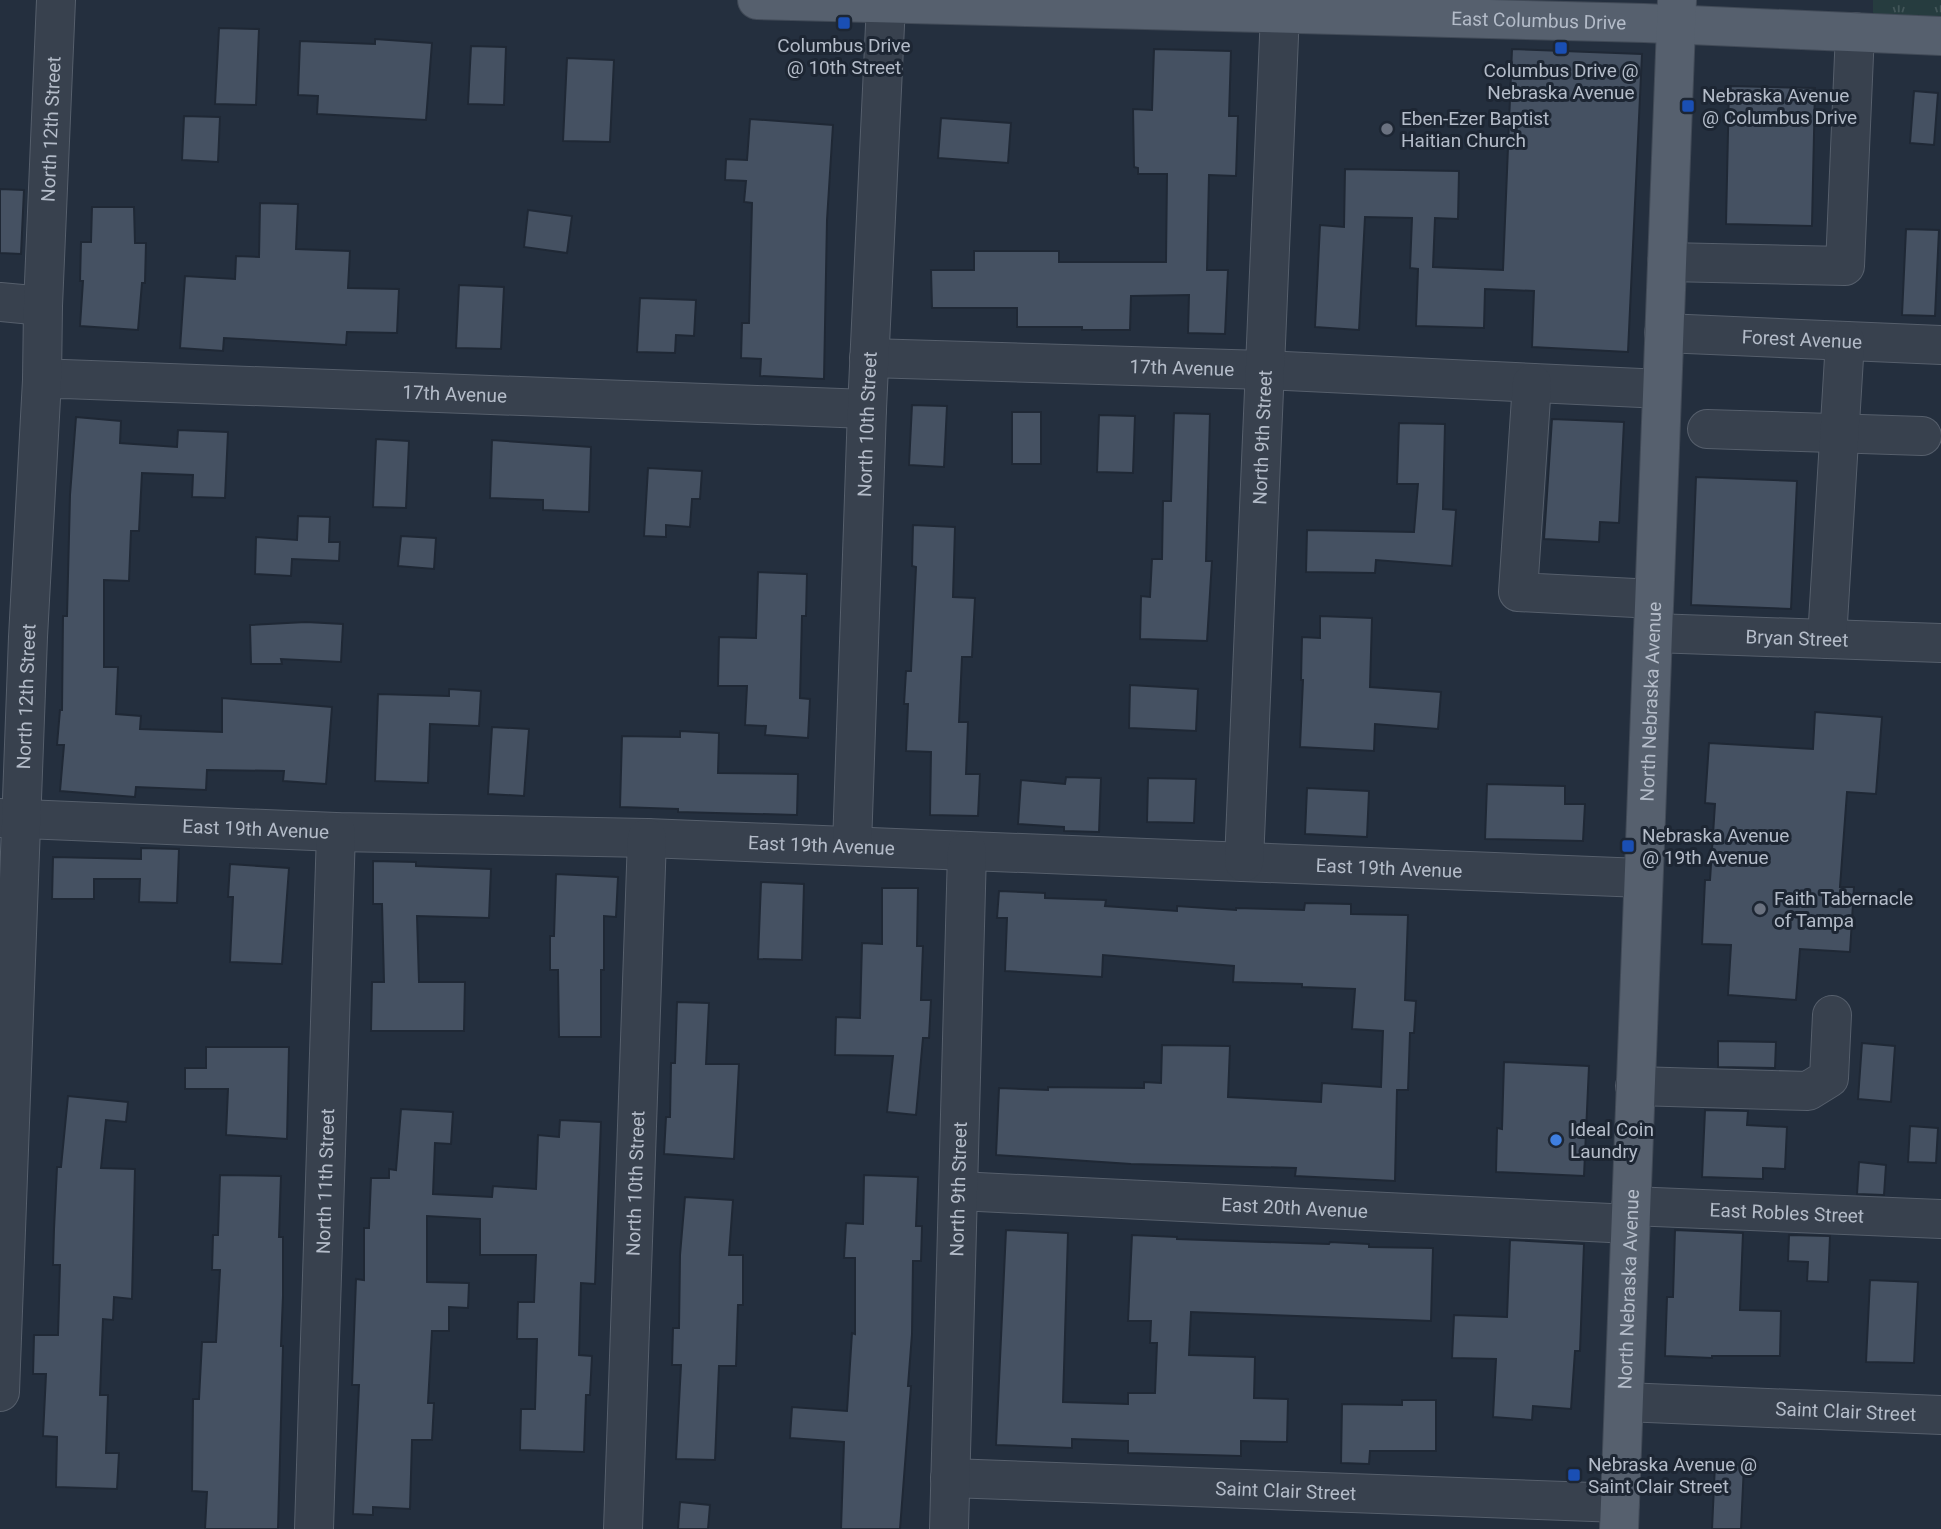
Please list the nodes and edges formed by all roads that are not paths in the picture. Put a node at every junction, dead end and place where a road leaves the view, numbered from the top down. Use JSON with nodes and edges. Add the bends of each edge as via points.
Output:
{"nodes":[{"id":1,"x":56,"y":0,"type":"edge"},
{"id":2,"x":757,"y":0,"type":"edge"},
{"id":3,"x":841,"y":1,"type":"edge"},
{"id":4,"x":886,"y":4,"type":"junction"},
{"id":5,"x":1541,"y":10,"type":"edge"},
{"id":6,"x":1602,"y":11,"type":"edge"},
{"id":7,"x":1676,"y":12,"type":"edge"},
{"id":8,"x":1280,"y":13,"type":"junction"},
{"id":9,"x":1855,"y":32,"type":"junction"},
{"id":10,"x":1941,"y":36,"type":"edge"},
{"id":11,"x":1667,"y":262,"type":"junction"},
{"id":12,"x":0,"y":302,"type":"edge"},
{"id":13,"x":43,"y":306,"type":"junction"},
{"id":14,"x":1664,"y":333,"type":"junction"},
{"id":15,"x":1845,"y":341,"type":"junction"},
{"id":16,"x":1941,"y":345,"type":"edge"},
{"id":17,"x":869,"y":358,"type":"junction"},
{"id":18,"x":1264,"y":370,"type":"junction"},
{"id":19,"x":41,"y":380,"type":"junction"},
{"id":20,"x":1532,"y":383,"type":"junction"},
{"id":21,"x":1662,"y":389,"type":"junction"},
{"id":22,"x":867,"y":409,"type":"junction"},
{"id":23,"x":1707,"y":429,"type":"dead end"},
{"id":24,"x":1839,"y":435,"type":"junction"},
{"id":25,"x":1922,"y":436,"type":"dead end"},
{"id":26,"x":1653,"y":616,"type":"junction"},
{"id":27,"x":14,"y":637,"type":"edge"},
{"id":28,"x":1827,"y":639,"type":"junction"},
{"id":29,"x":1941,"y":643,"type":"edge"},
{"id":30,"x":11,"y":819,"type":"edge"},
{"id":31,"x":336,"y":832,"type":"junction"},
{"id":32,"x":647,"y":838,"type":"junction"},
{"id":33,"x":852,"y":846,"type":"junction"},
{"id":34,"x":967,"y":851,"type":"junction"},
{"id":35,"x":1244,"y":862,"type":"junction"},
{"id":36,"x":1642,"y":878,"type":"junction"},
{"id":37,"x":1832,"y":1015,"type":"dead end"},
{"id":38,"x":1635,"y":1086,"type":"junction"},
{"id":39,"x":5,"y":1106,"type":"edge"},
{"id":40,"x":959,"y":1191,"type":"junction"},
{"id":41,"x":1630,"y":1215,"type":"junction"},
{"id":42,"x":1941,"y":1219,"type":"edge"},
{"id":43,"x":0,"y":1392,"type":"edge"},
{"id":44,"x":1623,"y":1402,"type":"junction"},
{"id":45,"x":1941,"y":1415,"type":"edge"},
{"id":46,"x":950,"y":1478,"type":"junction"},
{"id":47,"x":1620,"y":1516,"type":"edge"},
{"id":48,"x":314,"y":1529,"type":"edge"},
{"id":49,"x":623,"y":1529,"type":"edge"},
{"id":50,"x":949,"y":1529,"type":"edge"}],
"edges":[{"from":1,"to":13,"type":"street","name":"North 12th Street"},
{"from":2,"to":3,"type":"main road","name":"East Columbus Drive"},
{"from":3,"to":4,"type":"main road","name":"East Columbus Drive"},
{"from":4,"to":8,"type":"main road","name":"East Columbus Drive"},
{"from":4,"to":17,"type":"street","name":"North 10th Street"},
{"from":5,"to":6,"type":"main road","name":"East Columbus Drive"},
{"from":5,"to":8,"type":"main road","name":"East Columbus Drive"},
{"from":6,"to":7,"type":"main road","name":"East Columbus Drive"},
{"from":7,"to":9,"type":"main road","name":"East Columbus Drive"},
{"from":7,"to":11,"type":"main road","name":"North Nebraska Avenue"},
{"from":8,"to":18,"type":"street","name":"North 9th Street"},
{"from":9,"to":10,"type":"main road","name":"East Columbus Drive"},
{"from":9,"to":11,"type":"street","via":[[1845,266]]},
{"from":11,"to":14,"type":"main road","name":"North Nebraska Avenue"},
{"from":12,"to":13,"type":"street"},
{"from":13,"to":19,"type":"street","name":"North 12th Street"},
{"from":14,"to":15,"type":"street","name":"Forest Avenue"},
{"from":14,"to":21,"type":"main road","name":"North Nebraska Avenue"},
{"from":15,"to":16,"type":"street","name":"Forest Avenue"},
{"from":15,"to":24,"type":"street"},
{"from":17,"to":18,"type":"street","name":"17th Avenue"},
{"from":17,"to":22,"type":"street","name":"North 10th Street"},
{"from":18,"to":20,"type":"street","name":"17th Avenue"},
{"from":18,"to":35,"type":"street","name":"North 9th Street"},
{"from":19,"to":22,"type":"street","name":"17th Avenue"},
{"from":19,"to":27,"type":"street","name":"North 12th Street"},
{"from":20,"to":21,"type":"street","name":"17th Avenue"},
{"from":20,"to":26,"type":"street","name":"Bryan Street","via":[[1518,592]]},
{"from":21,"to":26,"type":"main road","name":"North Nebraska Avenue"},
{"from":22,"to":33,"type":"street","name":"North 10th Street"},
{"from":23,"to":24,"type":"street"},
{"from":24,"to":25,"type":"street"},
{"from":24,"to":28,"type":"street"},
{"from":26,"to":28,"type":"street","name":"Bryan Street"},
{"from":26,"to":36,"type":"main road","name":"North Nebraska Avenue"},
{"from":27,"to":30,"type":"street","name":"North 12th Street"},
{"from":28,"to":29,"type":"street","name":"Bryan Street"},
{"from":30,"to":31,"type":"street","name":"East 19th Avenue"},
{"from":30,"to":39,"type":"street","name":"North 12th Street"},
{"from":31,"to":32,"type":"street","name":"East 19th Avenue"},
{"from":31,"to":48,"type":"street","name":"North 11th Street"},
{"from":32,"to":33,"type":"street","name":"East 19th Avenue"},
{"from":32,"to":49,"type":"street","name":"North 10th Street"},
{"from":33,"to":34,"type":"street","name":"East 19th Avenue"},
{"from":34,"to":35,"type":"street","name":"East 19th Avenue"},
{"from":34,"to":40,"type":"street","name":"North 9th Street"},
{"from":35,"to":36,"type":"street","name":"East 19th Avenue"},
{"from":36,"to":38,"type":"main road","name":"North Nebraska Avenue"},
{"from":37,"to":38,"type":"street","via":[[1829,1078],[1808,1091]]},
{"from":38,"to":41,"type":"main road","name":"North Nebraska Avenue"},
{"from":39,"to":43,"type":"street","name":"North 12th Street"},
{"from":40,"to":41,"type":"street","name":"East 20th Avenue"},
{"from":40,"to":46,"type":"street","name":"North 9th Street"},
{"from":41,"to":42,"type":"street","name":"East Robles Street"},
{"from":41,"to":44,"type":"main road","name":"North Nebraska Avenue"},
{"from":44,"to":45,"type":"street","name":"Saint Clair Street"},
{"from":44,"to":47,"type":"main road","name":"North Nebraska Avenue"},
{"from":46,"to":47,"type":"street","name":"Saint Clair Street"},
{"from":46,"to":50,"type":"street","name":"North 9th Street"}]}
